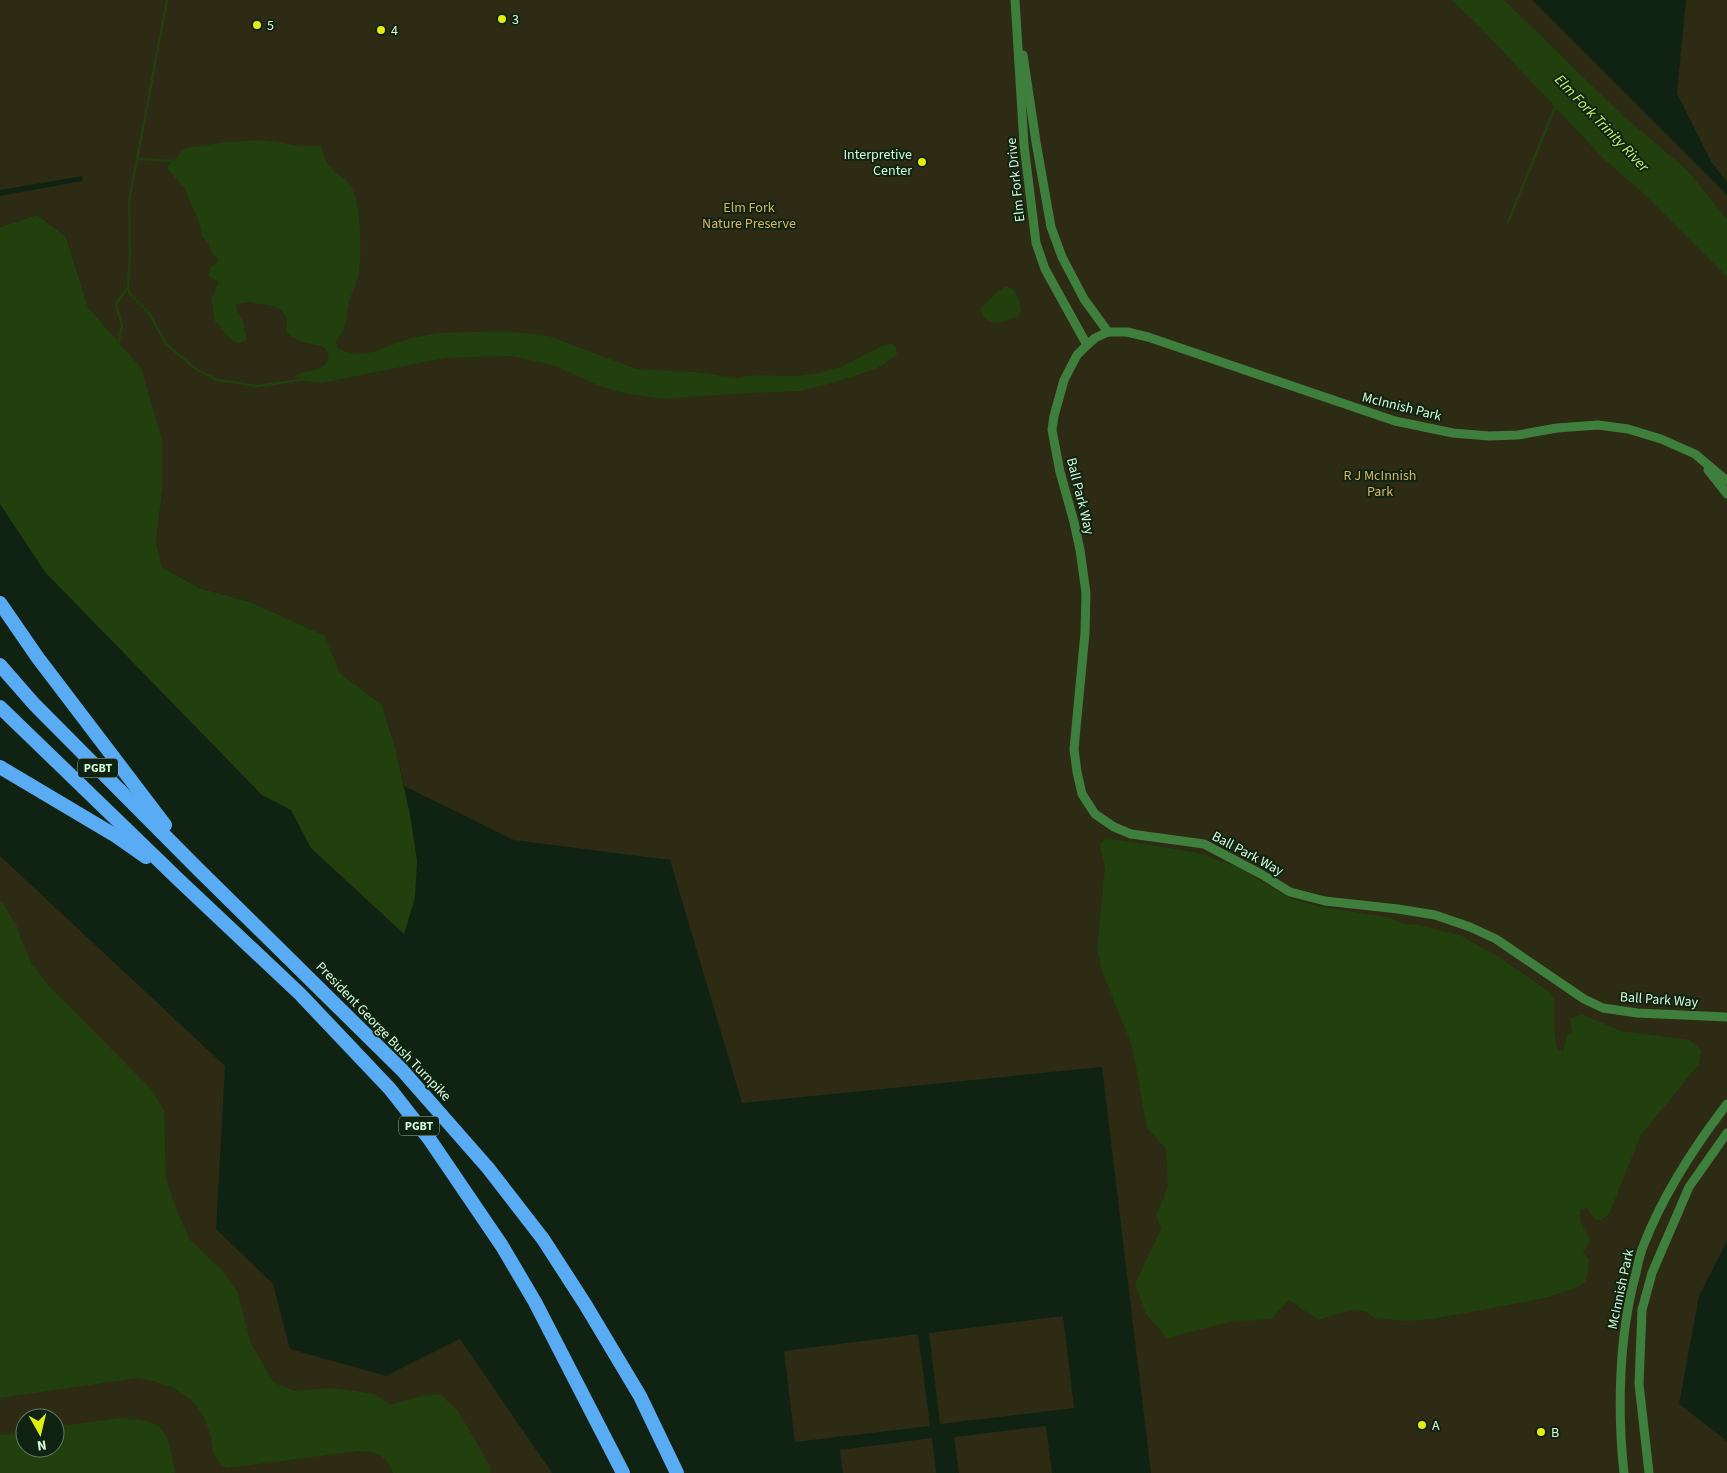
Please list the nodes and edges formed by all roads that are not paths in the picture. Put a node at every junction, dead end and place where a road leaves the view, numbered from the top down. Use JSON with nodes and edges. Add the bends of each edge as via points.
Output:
{"nodes":[{"id":1,"x":1015,"y":0,"type":"edge"},
{"id":2,"x":1108,"y":332,"type":"junction"},
{"id":3,"x":1087,"y":345,"type":"junction"},
{"id":4,"x":1695,"y":454,"type":"junction"},
{"id":5,"x":1727,"y":481,"type":"edge"},
{"id":6,"x":1727,"y":494,"type":"edge"},
{"id":7,"x":0,"y":604,"type":"edge"},
{"id":8,"x":0,"y":664,"type":"edge"},
{"id":9,"x":0,"y":707,"type":"edge"},
{"id":10,"x":0,"y":767,"type":"edge"},
{"id":11,"x":199,"y":870,"type":"junction"},
{"id":12,"x":180,"y":881,"type":"junction"},
{"id":13,"x":1727,"y":1017,"type":"edge"},
{"id":14,"x":1727,"y":1104,"type":"edge"},
{"id":15,"x":1727,"y":1134,"type":"edge"},
{"id":16,"x":595,"y":1418,"type":"junction"},
{"id":17,"x":614,"y":1473,"type":"edge"},
{"id":18,"x":623,"y":1473,"type":"edge"},
{"id":19,"x":678,"y":1473,"type":"edge"},
{"id":20,"x":1624,"y":1473,"type":"edge"},
{"id":21,"x":1649,"y":1473,"type":"edge"}],
"edges":[{"from":1,"to":2,"type":"street","name":"Elm Fork Drive","via":[[1051,227],[1062,257],[1084,298]]},
{"from":1,"to":3,"type":"street","name":"Elm Fork Drive","via":[[1024,145],[1036,243],[1045,269]]},
{"from":2,"to":3,"type":"street","name":"Ball Park Way"},
{"from":2,"to":4,"type":"street","name":"McInnish Park","via":[[1127,332],[1148,338],[1395,421],[1453,433],[1489,436],[1598,425],[1636,431]]},
{"from":3,"to":13,"type":"street","name":"Ball Park Way","via":[[1077,355],[1064,380],[1052,430],[1080,550],[1086,593],[1074,749],[1082,794],[1095,814],[1131,834],[1204,844],[1290,892],[1435,915],[1470,927],[1496,939],[1584,999],[1603,1008],[1637,1013]]},
{"from":4,"to":5,"type":"street","name":"McInnish Park"},
{"from":4,"to":6,"type":"street","name":"McInnish Park"},
{"from":7,"to":11,"type":"highway"},
{"from":8,"to":11,"type":"highway","name":"President George Bush Turnpike","number":"PGBT","via":[[34,704]]},
{"from":9,"to":12,"type":"highway","number":"PGBT"},
{"from":10,"to":12,"type":"highway","via":[[116,836]]},
{"from":11,"to":19,"type":"highway","name":"President George Bush Turnpike","number":"PGBT","via":[[402,1070],[488,1168],[544,1239],[585,1304],[640,1396]]},
{"from":12,"to":16,"type":"highway","number":"PGBT","via":[[327,1021],[430,1140],[492,1231],[535,1302]]},
{"from":14,"to":20,"type":"street","name":"McInnish Park","via":[[1685,1164],[1643,1245],[1624,1332],[1621,1382]]},
{"from":15,"to":21,"type":"street","name":"McInnish Park","via":[[1689,1187],[1652,1274],[1642,1310],[1638,1384]]},
{"from":16,"to":17,"type":"highway"},
{"from":16,"to":18,"type":"highway","number":"PGBT"}]}
